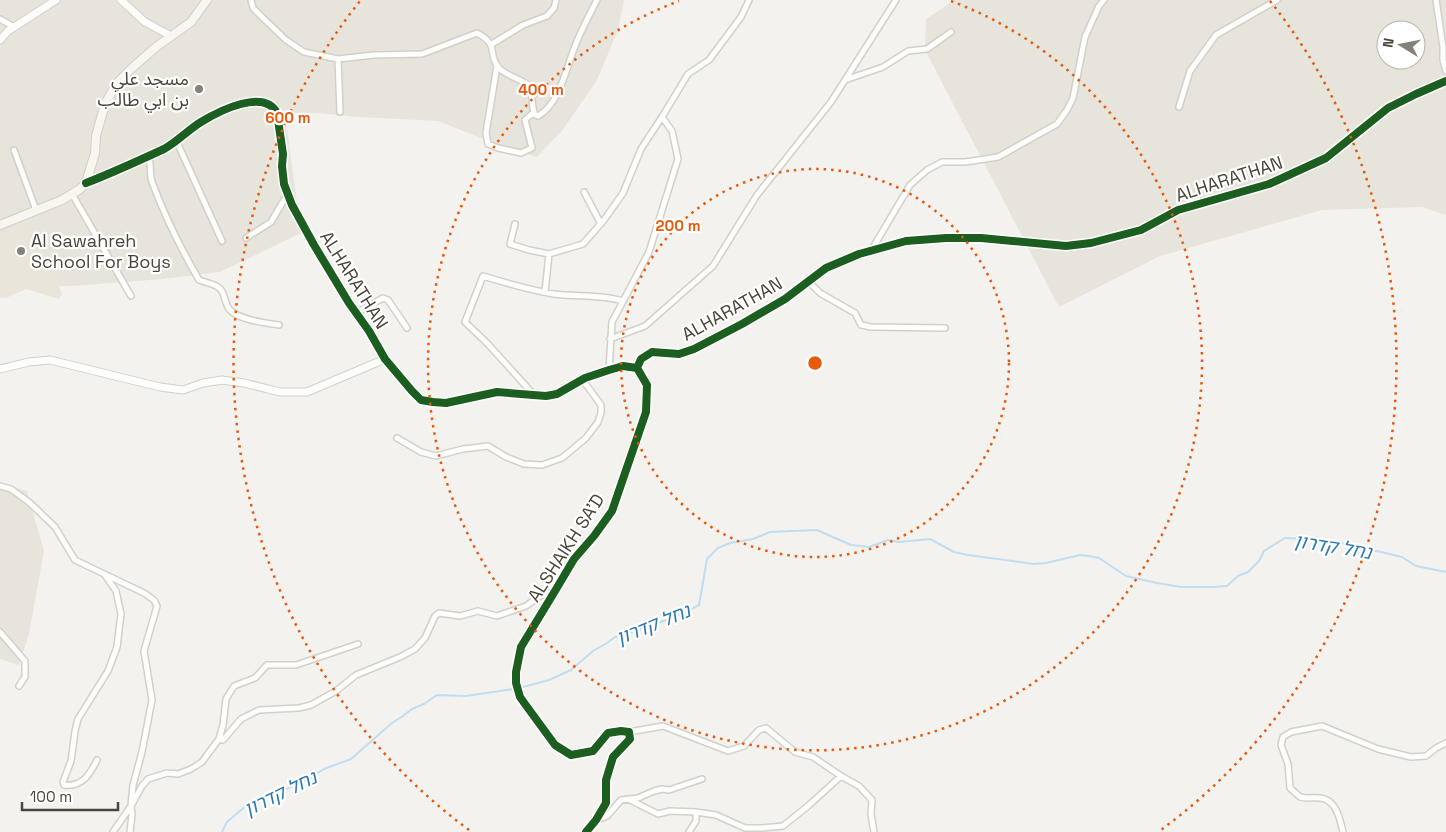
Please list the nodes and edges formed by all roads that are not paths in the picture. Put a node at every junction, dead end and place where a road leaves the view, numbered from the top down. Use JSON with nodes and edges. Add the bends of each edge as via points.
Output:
{"nodes":[{"id":1,"x":56,"y":0,"type":"edge"},
{"id":2,"x":121,"y":0,"type":"edge"},
{"id":3,"x":207,"y":0,"type":"edge"},
{"id":4,"x":251,"y":0,"type":"edge"},
{"id":5,"x":556,"y":0,"type":"edge"},
{"id":6,"x":596,"y":0,"type":"edge"},
{"id":7,"x":749,"y":0,"type":"edge"},
{"id":8,"x":896,"y":0,"type":"edge"},
{"id":9,"x":1104,"y":0,"type":"edge"},
{"id":10,"x":1277,"y":0,"type":"edge"},
{"id":11,"x":1436,"y":0,"type":"edge"},
{"id":12,"x":0,"y":19,"type":"edge"},
{"id":13,"x":14,"y":27,"type":"junction"},
{"id":14,"x":951,"y":32,"type":"dead end"},
{"id":15,"x":171,"y":36,"type":"junction"},
{"id":16,"x":0,"y":40,"type":"edge"},
{"id":17,"x":492,"y":44,"type":"junction"},
{"id":18,"x":338,"y":58,"type":"junction"},
{"id":19,"x":497,"y":66,"type":"junction"},
{"id":20,"x":1446,"y":70,"type":"edge"},
{"id":21,"x":845,"y":80,"type":"junction"},
{"id":22,"x":1446,"y":81,"type":"edge"},
{"id":23,"x":1179,"y":108,"type":"dead end"},
{"id":24,"x":340,"y":112,"type":"dead end"},
{"id":25,"x":534,"y":112,"type":"junction"},
{"id":26,"x":662,"y":117,"type":"junction"},
{"id":27,"x":176,"y":140,"type":"junction"},
{"id":28,"x":14,"y":150,"type":"dead end"},
{"id":29,"x":148,"y":156,"type":"junction"},
{"id":30,"x":86,"y":183,"type":"junction"},
{"id":31,"x":584,"y":192,"type":"dead end"},
{"id":32,"x":72,"y":194,"type":"junction"},
{"id":33,"x":289,"y":197,"type":"junction"},
{"id":34,"x":36,"y":210,"type":"junction"},
{"id":35,"x":515,"y":224,"type":"dead end"},
{"id":36,"x":601,"y":224,"type":"junction"},
{"id":37,"x":0,"y":226,"type":"edge"},
{"id":38,"x":246,"y":238,"type":"dead end"},
{"id":39,"x":222,"y":241,"type":"dead end"},
{"id":40,"x":871,"y":251,"type":"junction"},
{"id":41,"x":549,"y":254,"type":"junction"},
{"id":42,"x":809,"y":282,"type":"junction"},
{"id":43,"x":545,"y":292,"type":"junction"},
{"id":44,"x":131,"y":296,"type":"dead end"},
{"id":45,"x":623,"y":301,"type":"junction"},
{"id":46,"x":356,"y":313,"type":"junction"},
{"id":47,"x":279,"y":325,"type":"dead end"},
{"id":48,"x":407,"y":328,"type":"dead end"},
{"id":49,"x":946,"y":328,"type":"dead end"},
{"id":50,"x":610,"y":339,"type":"junction"},
{"id":51,"x":386,"y":359,"type":"junction"},
{"id":52,"x":4,"y":368,"type":"edge"},
{"id":53,"x":637,"y":368,"type":"junction"},
{"id":54,"x":608,"y":370,"type":"junction"},
{"id":55,"x":0,"y":373,"type":"edge"},
{"id":56,"x":582,"y":380,"type":"junction"},
{"id":57,"x":534,"y":395,"type":"junction"},
{"id":58,"x":397,"y":438,"type":"dead end"},
{"id":59,"x":0,"y":486,"type":"edge"},
{"id":60,"x":105,"y":574,"type":"junction"},
{"id":61,"x":556,"y":591,"type":"junction"},
{"id":62,"x":0,"y":632,"type":"edge"},
{"id":63,"x":358,"y":644,"type":"dead end"},
{"id":64,"x":19,"y":686,"type":"dead end"},
{"id":65,"x":629,"y":732,"type":"junction"},
{"id":66,"x":219,"y":739,"type":"junction"},
{"id":67,"x":1446,"y":744,"type":"edge"},
{"id":68,"x":97,"y":760,"type":"dead end"},
{"id":69,"x":841,"y":776,"type":"junction"},
{"id":70,"x":702,"y":779,"type":"dead end"},
{"id":71,"x":628,"y":800,"type":"junction"},
{"id":72,"x":131,"y":806,"type":"junction"},
{"id":73,"x":696,"y":812,"type":"junction"},
{"id":74,"x":596,"y":820,"type":"junction"},
{"id":75,"x":113,"y":832,"type":"edge"},
{"id":76,"x":130,"y":832,"type":"edge"},
{"id":77,"x":586,"y":832,"type":"edge"},
{"id":78,"x":689,"y":832,"type":"edge"},
{"id":79,"x":874,"y":832,"type":"edge"},
{"id":80,"x":1343,"y":832,"type":"edge"}],
"edges":[{"from":1,"to":13,"type":"street"},
{"from":2,"to":15,"type":"street","via":[[145,22]]},
{"from":3,"to":15,"type":"main road","via":[[191,22]]},
{"from":4,"to":18,"type":"street","via":[[254,8],[286,40],[304,52]]},
{"from":5,"to":17,"type":"street","via":[[547,16],[523,25]]},
{"from":6,"to":25,"type":"street","via":[[554,100],[543,114],[538,116]]},
{"from":7,"to":26,"type":"street","via":[[741,17],[709,60],[688,74]]},
{"from":8,"to":21,"type":"street"},
{"from":9,"to":40,"type":"street","via":[[1085,37],[1073,98],[1057,124],[998,157],[942,162],[927,170],[910,186]]},
{"from":10,"to":23,"type":"street","via":[[1216,35],[1190,71]]},
{"from":11,"to":20,"type":"street"},
{"from":12,"to":13,"type":"street"},
{"from":13,"to":16,"type":"street"},
{"from":14,"to":21,"type":"street","via":[[927,49],[908,51],[883,67]]},
{"from":15,"to":30,"type":"main road","via":[[117,83],[96,136],[95,153]]},
{"from":17,"to":18,"type":"street","via":[[477,32],[422,54]]},
{"from":17,"to":19,"type":"street"},
{"from":18,"to":24,"type":"street"},
{"from":19,"to":25,"type":"street","via":[[530,86]]},
{"from":19,"to":25,"type":"street","via":[[486,133],[488,144],[521,153],[532,148],[525,120]]},
{"from":21,"to":50,"type":"street","via":[[757,195],[713,266],[645,326]]},
{"from":22,"to":40,"type":"street","name":"ALHARATHAN","via":[[1388,108],[1326,158],[1269,184],[1178,210],[1141,230],[1066,246],[946,238],[906,241]]},
{"from":26,"to":36,"type":"street","via":[[641,149],[623,193]]},
{"from":26,"to":45,"type":"street","via":[[672,131],[678,159],[649,252]]},
{"from":27,"to":29,"type":"street","name":"ALHARATHAN"},
{"from":27,"to":33,"type":"street","name":"ALHARATHAN","via":[[221,111],[254,101],[265,102],[277,113],[284,184]]},
{"from":27,"to":39,"type":"street"},
{"from":28,"to":34,"type":"street"},
{"from":29,"to":30,"type":"street","name":"ALHARATHAN"},
{"from":29,"to":47,"type":"street","via":[[150,176],[163,212],[199,280],[218,286],[230,310],[238,316]]},
{"from":30,"to":32,"type":"main road"},
{"from":31,"to":36,"type":"street"},
{"from":32,"to":34,"type":"main road"},
{"from":32,"to":44,"type":"street"},
{"from":33,"to":38,"type":"street","via":[[271,222]]},
{"from":33,"to":46,"type":"street","name":"ALHARATHAN"},
{"from":34,"to":37,"type":"main road"},
{"from":35,"to":41,"type":"street","via":[[510,244]]},
{"from":36,"to":41,"type":"street","via":[[583,244]]},
{"from":40,"to":42,"type":"street","name":"ALHARATHAN","via":[[826,268]]},
{"from":41,"to":43,"type":"street"},
{"from":42,"to":49,"type":"street","via":[[820,293],[855,313],[861,325]]},
{"from":42,"to":53,"type":"street","name":"ALHARATHAN","via":[[768,309],[694,349],[679,354],[652,352],[641,359]]},
{"from":43,"to":45,"type":"street","via":[[611,297]]},
{"from":43,"to":57,"type":"street","via":[[483,276],[466,322]]},
{"from":45,"to":50,"type":"street","via":[[612,322]]},
{"from":46,"to":48,"type":"street","via":[[382,298],[388,300]]},
{"from":46,"to":51,"type":"street","name":"ALHARATHAN"},
{"from":50,"to":54,"type":"street"},
{"from":51,"to":52,"type":"street","via":[[307,392],[280,392],[222,380],[203,382],[183,390],[50,360]]},
{"from":51,"to":57,"type":"street","name":"ALHARATHAN","via":[[421,400],[446,403],[497,392]]},
{"from":52,"to":55,"type":"street"},
{"from":53,"to":54,"type":"street","name":"ALHARATHAN","via":[[623,366]]},
{"from":53,"to":61,"type":"street","name":"ALSHAIKH SA'D","via":[[647,385],[646,412],[612,511],[574,559]]},
{"from":54,"to":56,"type":"street","name":"ALHARATHAN"},
{"from":56,"to":57,"type":"street","name":"ALHARATHAN","via":[[557,394]]},
{"from":56,"to":58,"type":"street","via":[[601,405],[598,422],[586,438],[562,458],[542,465],[524,464],[488,446],[436,456],[421,452]]},
{"from":59,"to":60,"type":"street","via":[[12,489],[30,503],[54,527],[75,560]]},
{"from":60,"to":68,"type":"street","via":[[116,591],[122,614],[117,647],[108,671],[78,719],[71,760],[62,782],[64,785],[78,784],[86,779]]},
{"from":60,"to":72,"type":"street","via":[[154,600],[157,606],[144,651],[152,700]]},
{"from":61,"to":65,"type":"street","name":"ALSHAIKH SA'D","via":[[521,647],[516,672],[520,697],[555,745],[571,755],[593,751],[608,733]]},
{"from":61,"to":66,"type":"street","via":[[497,616],[478,611],[460,616],[439,613],[415,649],[356,675],[336,692],[312,705],[259,710],[241,719],[224,740]]},
{"from":62,"to":64,"type":"street","via":[[25,661],[25,677]]},
{"from":63,"to":66,"type":"street","via":[[296,665],[267,665],[255,678],[234,686],[226,699]]},
{"from":65,"to":69,"type":"street","via":[[663,726],[728,751],[744,746],[759,730],[766,728],[794,752],[813,757]]},
{"from":65,"to":74,"type":"street","via":[[630,739],[613,757],[606,780],[606,803]]},
{"from":66,"to":72,"type":"street","via":[[202,762],[191,769],[148,779]]},
{"from":67,"to":80,"type":"street","via":[[1426,756],[1411,758],[1378,749],[1322,726],[1290,732],[1283,737],[1281,744],[1288,764],[1290,788],[1300,797],[1322,798],[1332,803]]},
{"from":69,"to":73,"type":"street","via":[[783,826],[745,828],[716,815]]},
{"from":69,"to":79,"type":"street","via":[[859,786],[872,800]]},
{"from":70,"to":71,"type":"street"},
{"from":71,"to":73,"type":"street","via":[[658,814]]},
{"from":71,"to":74,"type":"street","via":[[621,800],[608,816]]},
{"from":72,"to":75,"type":"street"},
{"from":72,"to":76,"type":"street"},
{"from":73,"to":78,"type":"street","via":[[696,821]]},
{"from":74,"to":77,"type":"street"}]}
